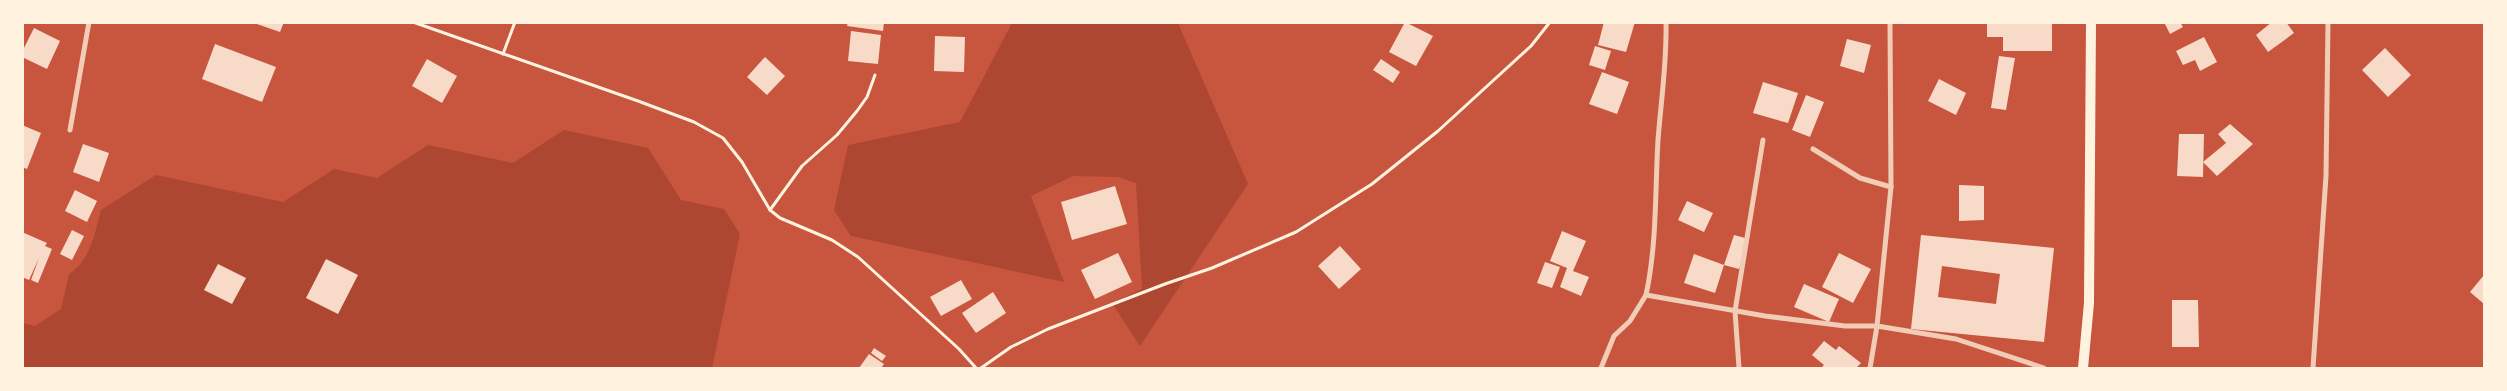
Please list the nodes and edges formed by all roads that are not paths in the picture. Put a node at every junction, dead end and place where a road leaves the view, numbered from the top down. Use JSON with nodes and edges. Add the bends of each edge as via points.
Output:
{"nodes":[{"id":1,"x":89,"y":22,"type":"edge"},
{"id":2,"x":1666,"y":22,"type":"edge"},
{"id":3,"x":1890,"y":22,"type":"edge"},
{"id":4,"x":2091,"y":22,"type":"edge"},
{"id":5,"x":2328,"y":22,"type":"edge"},
{"id":6,"x":70,"y":130,"type":"dead end"},
{"id":7,"x":1762,"y":140,"type":"dead end"},
{"id":8,"x":1813,"y":149,"type":"dead end"},
{"id":9,"x":1891,"y":187,"type":"junction"},
{"id":10,"x":1646,"y":295,"type":"junction"},
{"id":11,"x":1735,"y":312,"type":"junction"},
{"id":12,"x":1877,"y":326,"type":"junction"},
{"id":13,"x":1601,"y":368,"type":"edge"},
{"id":14,"x":1739,"y":368,"type":"edge"},
{"id":15,"x":1870,"y":368,"type":"edge"},
{"id":16,"x":2044,"y":368,"type":"edge"},
{"id":17,"x":2083,"y":368,"type":"edge"},
{"id":18,"x":2313,"y":368,"type":"edge"}],
"edges":[{"from":1,"to":6,"type":"street"},
{"from":2,"to":10,"type":"street","via":[[1655,236]]},
{"from":3,"to":9,"type":"street"},
{"from":4,"to":17,"type":"main road","via":[[2088,303]]},
{"from":5,"to":18,"type":"street","via":[[2326,176]]},
{"from":7,"to":11,"type":"street"},
{"from":8,"to":9,"type":"street","via":[[1860,178]]},
{"from":9,"to":12,"type":"street"},
{"from":10,"to":11,"type":"street"},
{"from":10,"to":13,"type":"street","via":[[1630,321],[1614,336]]},
{"from":11,"to":12,"type":"street","via":[[1845,326]]},
{"from":11,"to":14,"type":"street"},
{"from":12,"to":15,"type":"street"},
{"from":12,"to":16,"type":"street","via":[[1956,339]]}]}
